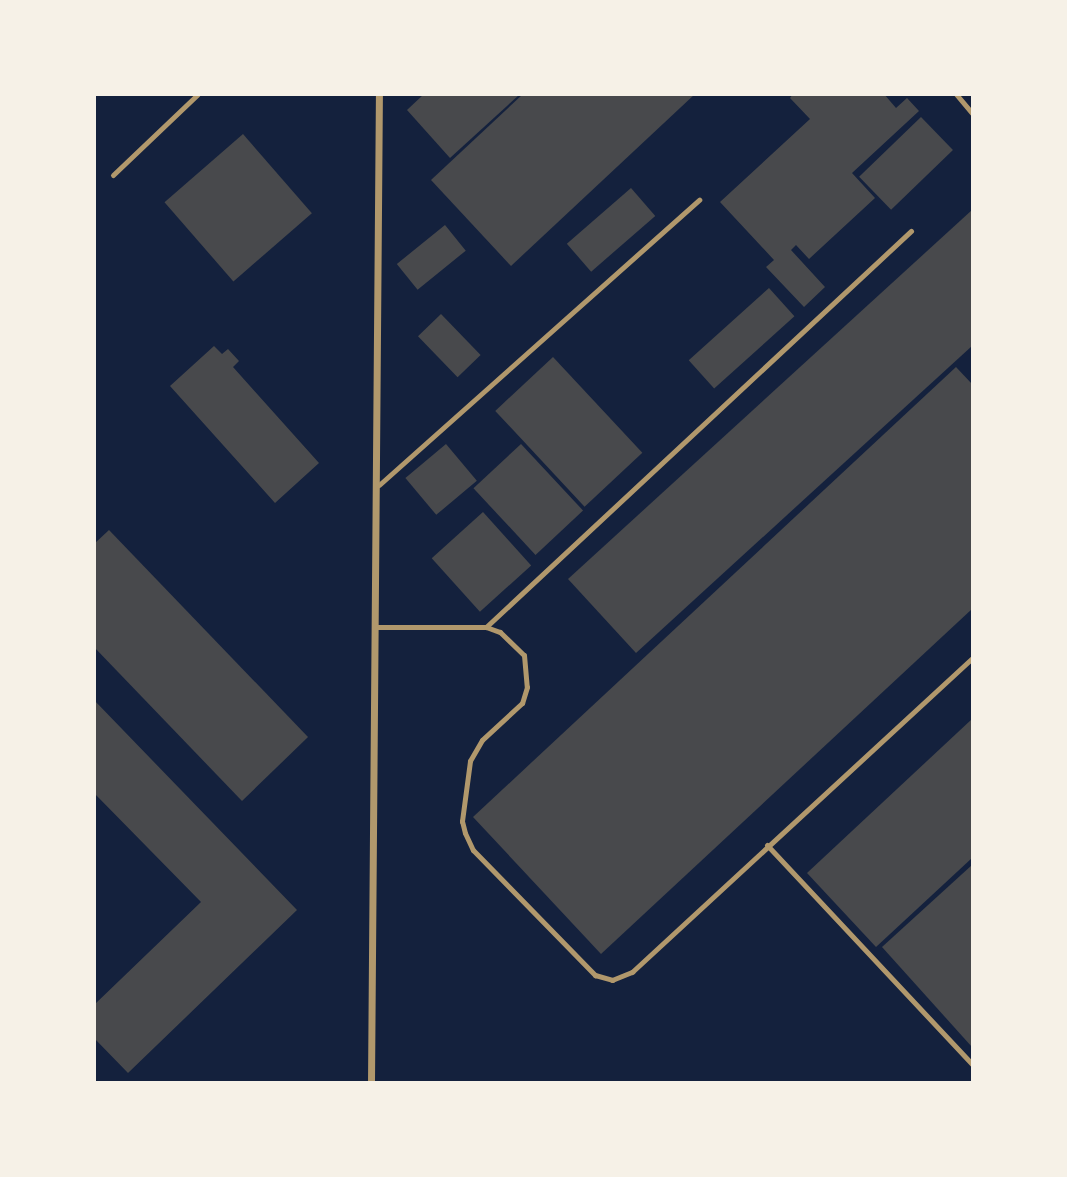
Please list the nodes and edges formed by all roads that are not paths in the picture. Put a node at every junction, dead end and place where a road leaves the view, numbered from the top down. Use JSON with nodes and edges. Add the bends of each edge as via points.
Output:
{"nodes":[{"id":1,"x":198,"y":94,"type":"edge"},
{"id":2,"x":379,"y":94,"type":"edge"},
{"id":3,"x":956,"y":94,"type":"edge"},
{"id":4,"x":972,"y":113,"type":"edge"},
{"id":5,"x":113,"y":175,"type":"dead end"},
{"id":6,"x":699,"y":200,"type":"dead end"},
{"id":7,"x":911,"y":231,"type":"dead end"},
{"id":8,"x":379,"y":485,"type":"junction"},
{"id":9,"x":375,"y":627,"type":"junction"},
{"id":10,"x":486,"y":627,"type":"junction"},
{"id":11,"x":972,"y":658,"type":"edge"},
{"id":12,"x":767,"y":845,"type":"junction"},
{"id":13,"x":972,"y":1064,"type":"edge"},
{"id":14,"x":371,"y":1083,"type":"edge"}],
"edges":[{"from":1,"to":5,"type":"lane"},
{"from":2,"to":8,"type":"street"},
{"from":3,"to":4,"type":"lane"},
{"from":6,"to":8,"type":"lane"},
{"from":7,"to":10,"type":"lane"},
{"from":8,"to":9,"type":"street"},
{"from":9,"to":10,"type":"lane"},
{"from":9,"to":14,"type":"street"},
{"from":10,"to":12,"type":"lane","via":[[500,632],[524,655],[527,687],[513,714],[482,740],[470,761],[462,821],[465,833],[473,850],[595,975],[612,980],[632,972]]},
{"from":11,"to":12,"type":"lane"},
{"from":12,"to":13,"type":"lane"}]}
